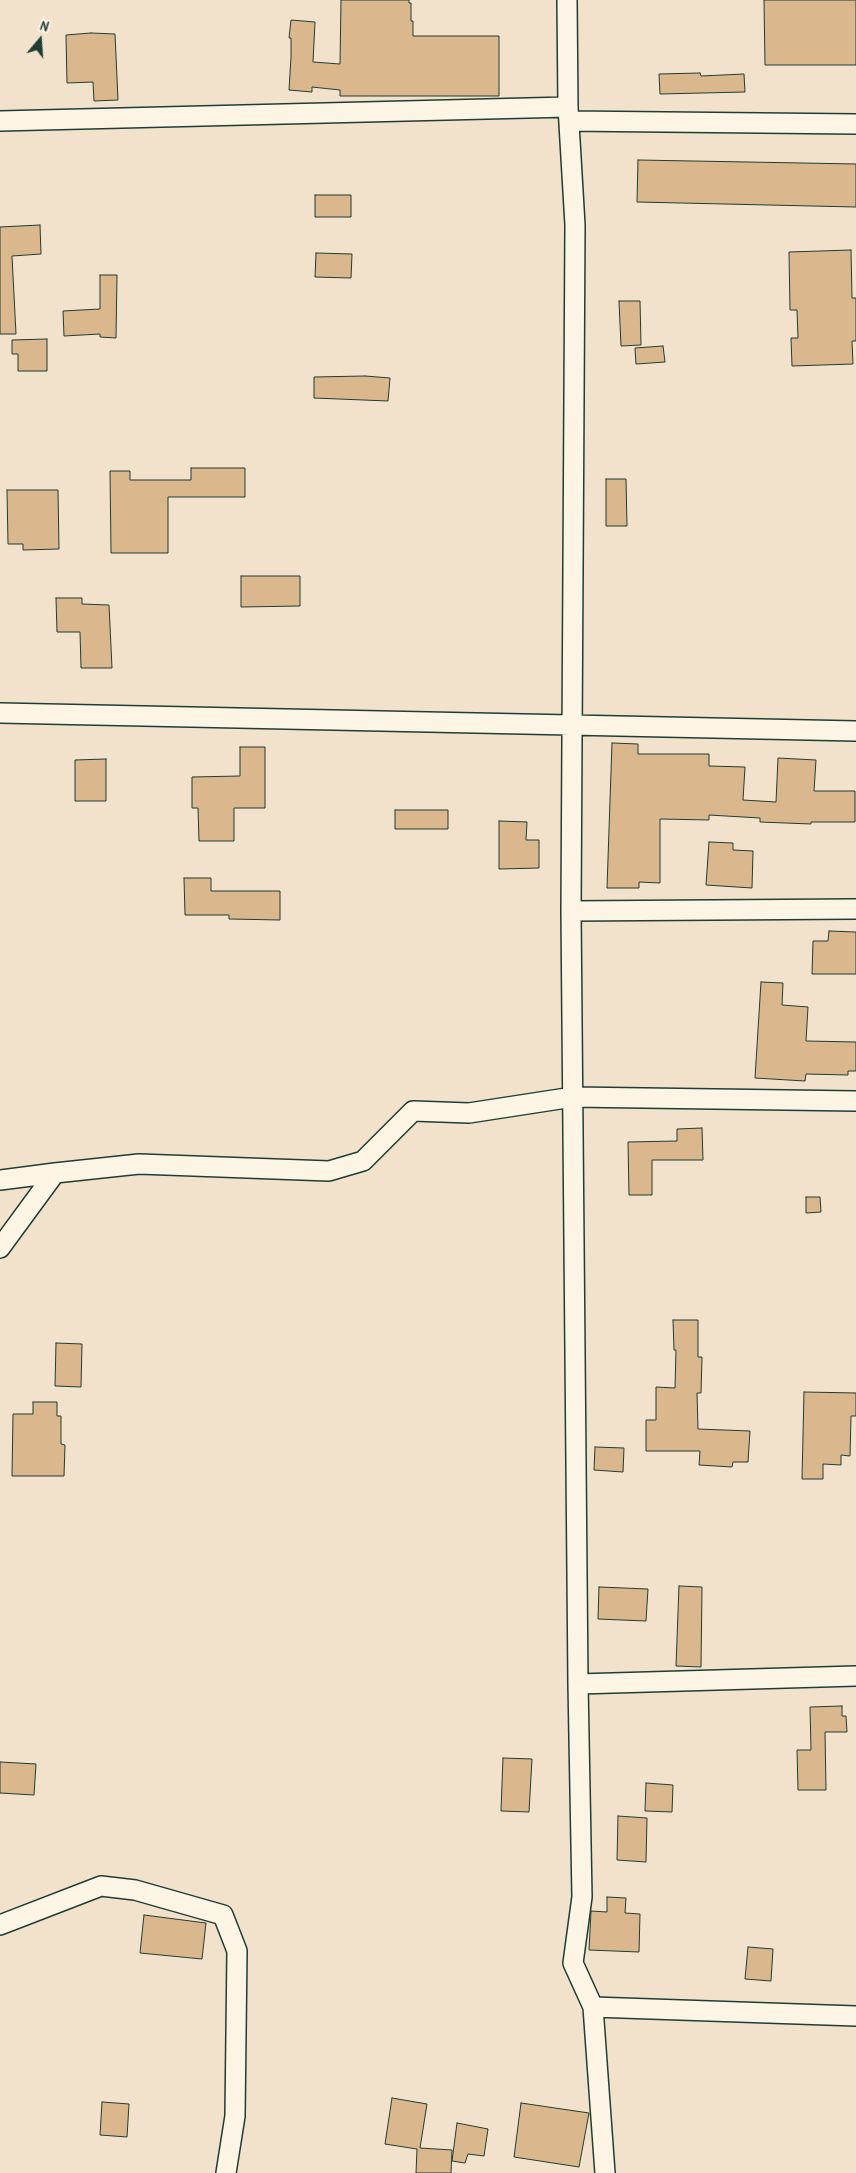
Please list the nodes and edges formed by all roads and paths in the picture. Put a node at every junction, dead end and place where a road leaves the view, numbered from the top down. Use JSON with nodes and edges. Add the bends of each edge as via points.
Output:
{"nodes":[{"id":1,"x":567,"y":0,"type":"edge"},
{"id":2,"x":569,"y":114,"type":"junction"},
{"id":3,"x":0,"y":121,"type":"edge"},
{"id":4,"x":856,"y":124,"type":"edge"},
{"id":5,"x":0,"y":713,"type":"edge"},
{"id":6,"x":573,"y":726,"type":"junction"},
{"id":7,"x":856,"y":731,"type":"edge"},
{"id":8,"x":856,"y":908,"type":"edge"},
{"id":9,"x":571,"y":911,"type":"junction"},
{"id":10,"x":572,"y":1097,"type":"junction"},
{"id":11,"x":856,"y":1101,"type":"edge"},
{"id":12,"x":55,"y":1173,"type":"junction"},
{"id":13,"x":0,"y":1180,"type":"edge"},
{"id":14,"x":0,"y":1248,"type":"edge"},
{"id":15,"x":856,"y":1676,"type":"edge"},
{"id":16,"x":578,"y":1684,"type":"junction"},
{"id":17,"x":0,"y":1925,"type":"edge"},
{"id":18,"x":593,"y":2007,"type":"junction"},
{"id":19,"x":856,"y":2016,"type":"edge"},
{"id":20,"x":226,"y":2173,"type":"edge"},
{"id":21,"x":606,"y":2173,"type":"edge"}],
"edges":[{"from":1,"to":2,"type":"street"},
{"from":2,"to":3,"type":"street"},
{"from":2,"to":4,"type":"street"},
{"from":2,"to":6,"type":"street","via":[[575,225]]},
{"from":5,"to":6,"type":"street"},
{"from":6,"to":7,"type":"street"},
{"from":6,"to":9,"type":"street"},
{"from":8,"to":9,"type":"street"},
{"from":9,"to":10,"type":"street"},
{"from":10,"to":11,"type":"street"},
{"from":10,"to":12,"type":"street","via":[[469,1114],[413,1111],[363,1161],[329,1171],[139,1164]]},
{"from":10,"to":16,"type":"street"},
{"from":12,"to":13,"type":"street"},
{"from":12,"to":14,"type":"street"},
{"from":15,"to":16,"type":"street"},
{"from":16,"to":18,"type":"street","via":[[582,1897],[573,1963]]},
{"from":17,"to":20,"type":"street","via":[[101,1886],[135,1890],[223,1915],[237,1951],[234,2116]]},
{"from":18,"to":19,"type":"street"},
{"from":18,"to":21,"type":"street"}]}
